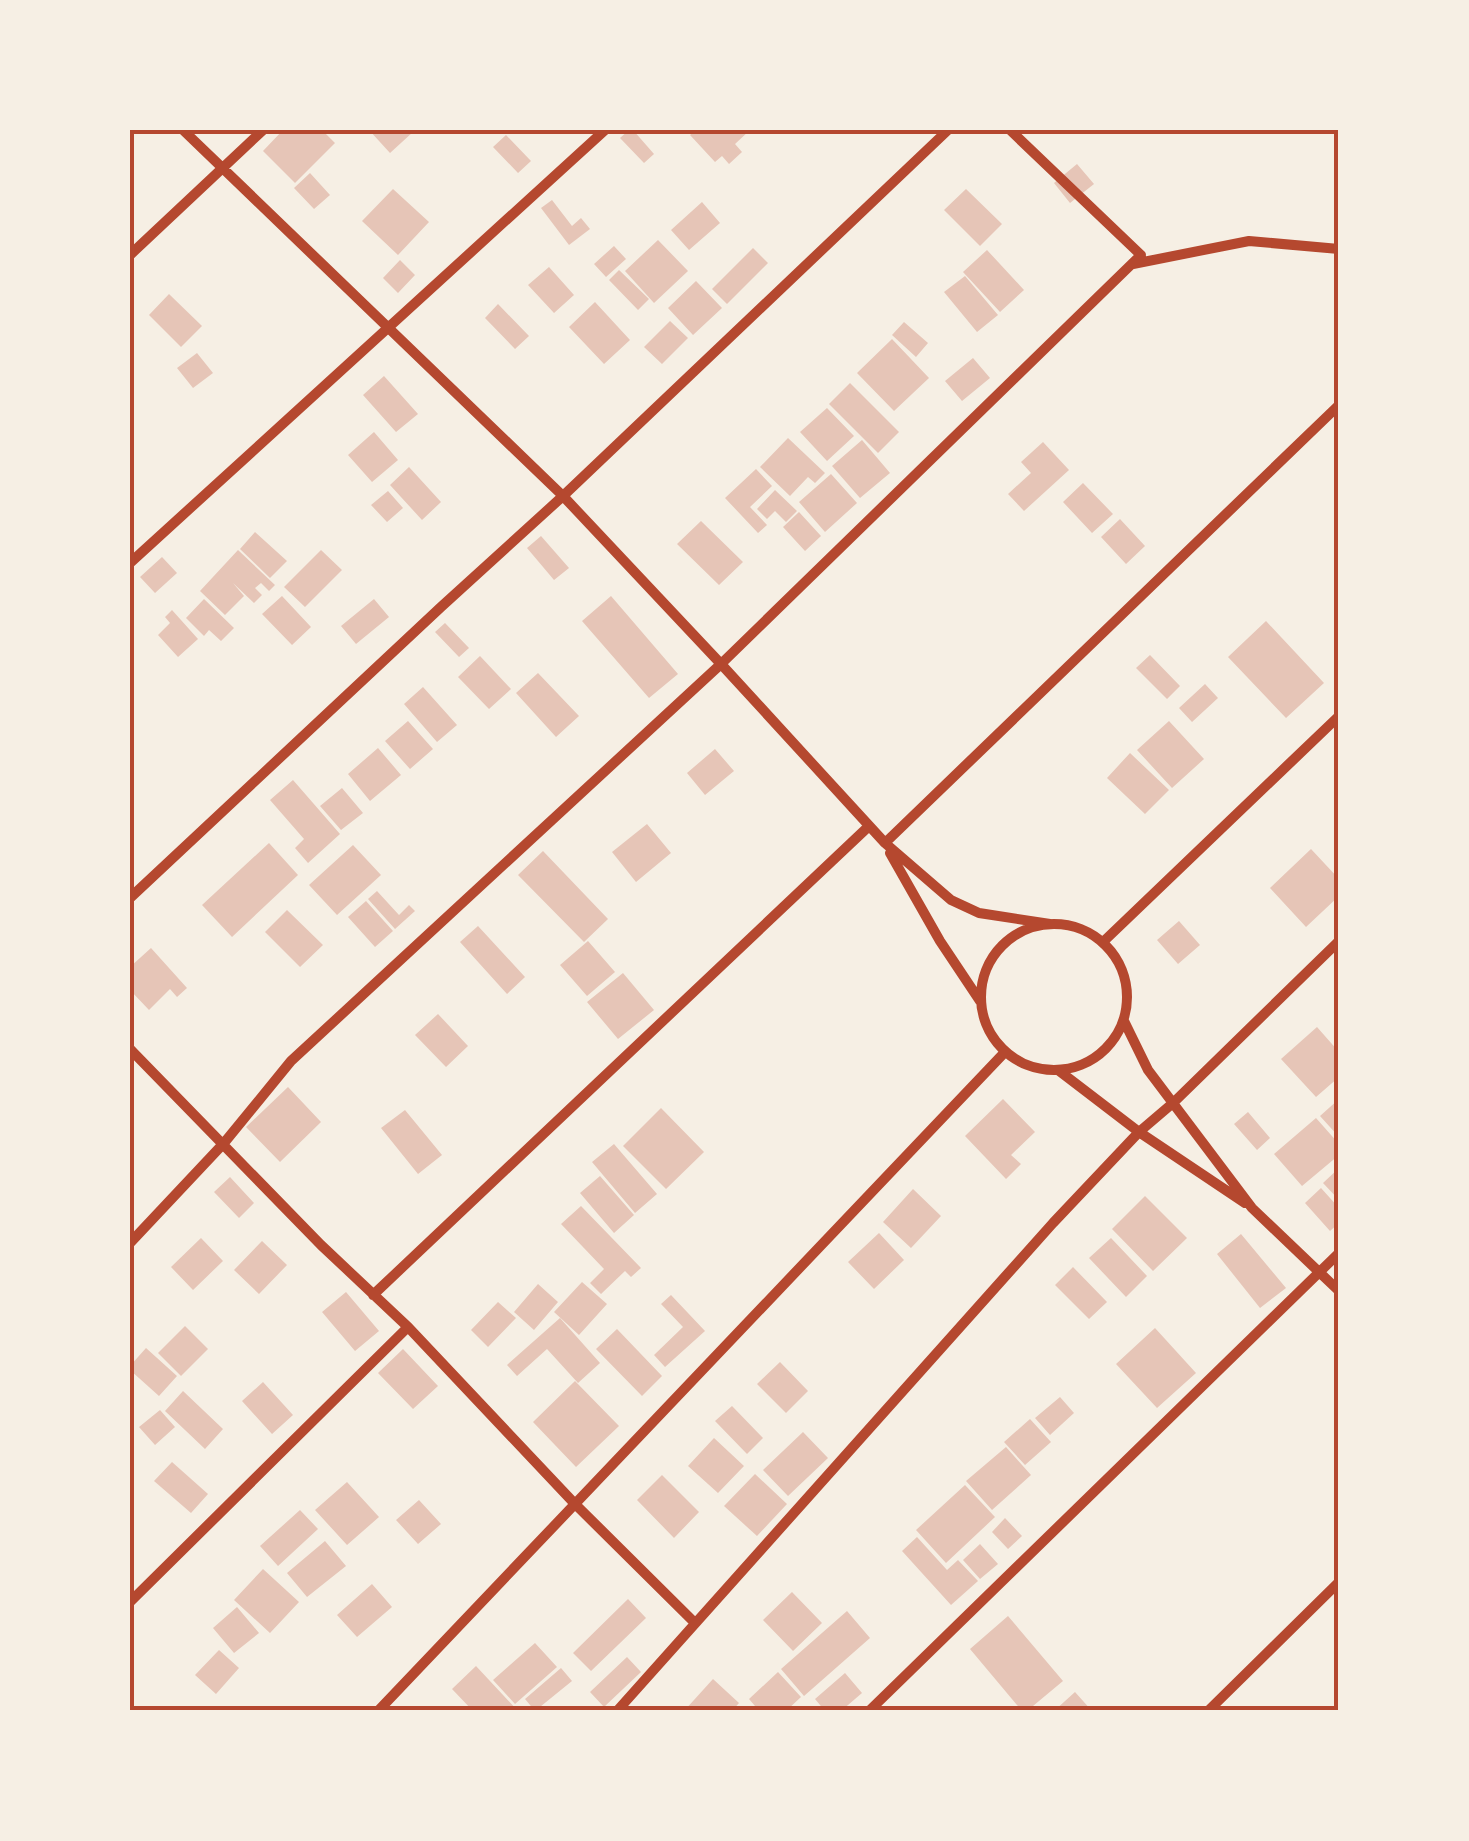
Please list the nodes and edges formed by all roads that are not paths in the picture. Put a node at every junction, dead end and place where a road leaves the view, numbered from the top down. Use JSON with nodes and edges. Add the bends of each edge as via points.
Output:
{"nodes":[{"id":1,"x":183,"y":130,"type":"edge"},
{"id":2,"x":264,"y":130,"type":"edge"},
{"id":3,"x":605,"y":130,"type":"edge"},
{"id":4,"x":948,"y":130,"type":"edge"},
{"id":5,"x":1010,"y":130,"type":"edge"},
{"id":6,"x":223,"y":169,"type":"junction"},
{"id":7,"x":1339,"y":250,"type":"edge"},
{"id":8,"x":130,"y":255,"type":"edge"},
{"id":9,"x":1132,"y":264,"type":"junction"},
{"id":10,"x":388,"y":328,"type":"junction"},
{"id":11,"x":1339,"y":405,"type":"edge"},
{"id":12,"x":563,"y":496,"type":"junction"},
{"id":13,"x":130,"y":563,"type":"edge"},
{"id":14,"x":721,"y":664,"type":"junction"},
{"id":15,"x":1339,"y":716,"type":"edge"},
{"id":16,"x":868,"y":826,"type":"junction"},
{"id":17,"x":885,"y":843,"type":"junction"},
{"id":18,"x":130,"y":898,"type":"edge"},
{"id":19,"x":1050,"y":924,"type":"junction"},
{"id":20,"x":1339,"y":941,"type":"edge"},
{"id":21,"x":1103,"y":942,"type":"junction"},
{"id":22,"x":981,"y":1001,"type":"junction"},
{"id":23,"x":1124,"y":1021,"type":"junction"},
{"id":24,"x":130,"y":1049,"type":"edge"},
{"id":25,"x":1006,"y":1052,"type":"junction"},
{"id":26,"x":1058,"y":1070,"type":"junction"},
{"id":27,"x":1173,"y":1103,"type":"junction"},
{"id":28,"x":1138,"y":1132,"type":"junction"},
{"id":29,"x":224,"y":1143,"type":"junction"},
{"id":30,"x":1252,"y":1208,"type":"junction"},
{"id":31,"x":130,"y":1243,"type":"edge"},
{"id":32,"x":1339,"y":1252,"type":"edge"},
{"id":33,"x":1320,"y":1272,"type":"junction"},
{"id":34,"x":1339,"y":1291,"type":"edge"},
{"id":35,"x":373,"y":1295,"type":"junction"},
{"id":36,"x":408,"y":1328,"type":"junction"},
{"id":37,"x":574,"y":1504,"type":"junction"},
{"id":38,"x":1339,"y":1582,"type":"edge"},
{"id":39,"x":130,"y":1602,"type":"edge"},
{"id":40,"x":694,"y":1622,"type":"junction"},
{"id":41,"x":378,"y":1711,"type":"edge"},
{"id":42,"x":617,"y":1711,"type":"edge"},
{"id":43,"x":869,"y":1711,"type":"edge"},
{"id":44,"x":1208,"y":1711,"type":"edge"}],
"edges":[{"from":1,"to":6,"type":"street"},
{"from":2,"to":6,"type":"street"},
{"from":3,"to":10,"type":"street"},
{"from":4,"to":12,"type":"street"},
{"from":5,"to":9,"type":"street","via":[[1141,254]]},
{"from":6,"to":8,"type":"street"},
{"from":6,"to":10,"type":"street"},
{"from":7,"to":9,"type":"street","via":[[1249,241]]},
{"from":9,"to":14,"type":"street"},
{"from":10,"to":12,"type":"street"},
{"from":10,"to":13,"type":"street"},
{"from":11,"to":17,"type":"street"},
{"from":12,"to":14,"type":"street"},
{"from":12,"to":18,"type":"street"},
{"from":14,"to":16,"type":"street"},
{"from":14,"to":29,"type":"street","via":[[291,1061]]},
{"from":15,"to":21,"type":"street"},
{"from":16,"to":17,"type":"street"},
{"from":16,"to":35,"type":"street"},
{"from":17,"to":19,"type":"street","via":[[952,900],[979,913]]},
{"from":17,"to":22,"type":"street"},
{"from":19,"to":21,"type":"street","via":[[1078,927]]},
{"from":19,"to":22,"type":"street","via":[[1022,931],[999,948],[984,973]]},
{"from":20,"to":27,"type":"street"},
{"from":21,"to":23,"type":"street","via":[[1121,965],[1128,992]]},
{"from":22,"to":25,"type":"street","via":[[988,1029]]},
{"from":23,"to":26,"type":"street","via":[[1109,1046],[1086,1063]]},
{"from":23,"to":27,"type":"street"},
{"from":24,"to":29,"type":"street"},
{"from":25,"to":26,"type":"street","via":[[1030,1066]]},
{"from":25,"to":37,"type":"street"},
{"from":26,"to":28,"type":"street"},
{"from":27,"to":28,"type":"street"},
{"from":27,"to":30,"type":"street"},
{"from":28,"to":30,"type":"street"},
{"from":28,"to":40,"type":"street"},
{"from":29,"to":31,"type":"street"},
{"from":29,"to":35,"type":"street"},
{"from":30,"to":33,"type":"street"},
{"from":32,"to":33,"type":"street"},
{"from":33,"to":34,"type":"street"},
{"from":33,"to":43,"type":"street"},
{"from":35,"to":36,"type":"street"},
{"from":36,"to":37,"type":"street"},
{"from":36,"to":39,"type":"street"},
{"from":37,"to":40,"type":"street"},
{"from":37,"to":41,"type":"street"},
{"from":38,"to":44,"type":"street"},
{"from":40,"to":42,"type":"street"}]}
